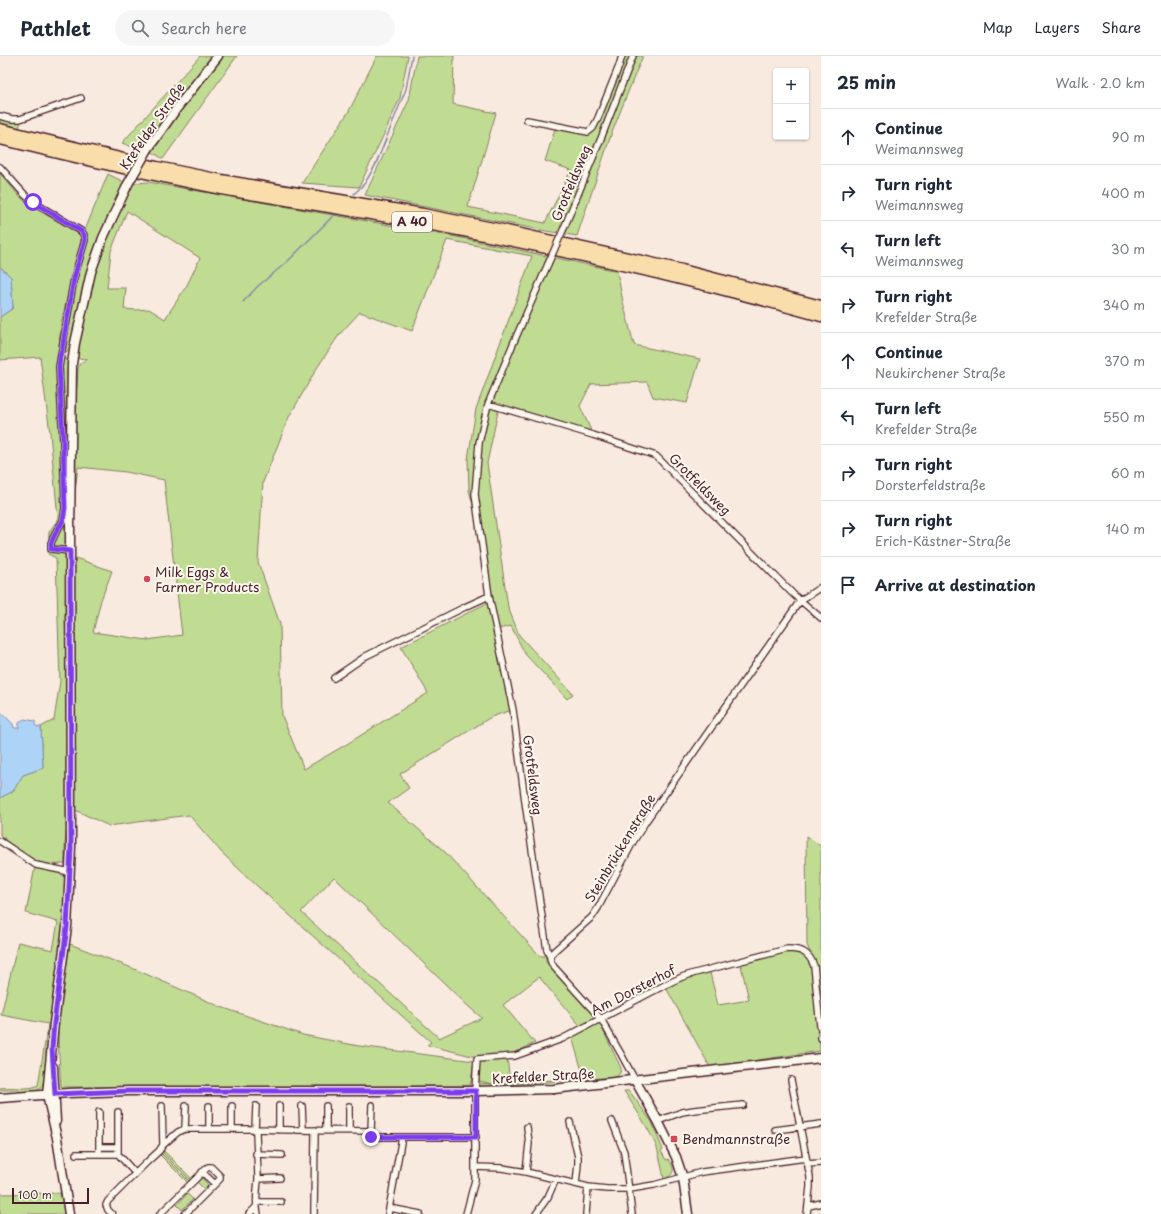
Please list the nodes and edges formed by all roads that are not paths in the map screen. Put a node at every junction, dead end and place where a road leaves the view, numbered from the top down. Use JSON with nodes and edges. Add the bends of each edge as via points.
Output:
{"nodes":[{"id":1,"x":218,"y":56,"type":"edge"},
{"id":2,"x":622,"y":56,"type":"edge"},
{"id":3,"x":633,"y":56,"type":"edge"},
{"id":4,"x":80,"y":98,"type":"dead end"},
{"id":5,"x":0,"y":116,"type":"edge"},
{"id":6,"x":527,"y":120,"type":"dead end"},
{"id":7,"x":0,"y":130,"type":"edge"},
{"id":8,"x":0,"y":139,"type":"edge"},
{"id":9,"x":0,"y":167,"type":"edge"},
{"id":10,"x":821,"y":306,"type":"edge"},
{"id":11,"x":821,"y":316,"type":"edge"},
{"id":12,"x":488,"y":404,"type":"junction"},
{"id":13,"x":70,"y":551,"type":"junction"},
{"id":14,"x":821,"y":587,"type":"edge"},
{"id":15,"x":489,"y":596,"type":"junction"},
{"id":16,"x":801,"y":600,"type":"junction"},
{"id":17,"x":821,"y":618,"type":"edge"},
{"id":18,"x":334,"y":678,"type":"dead end"},
{"id":19,"x":0,"y":841,"type":"edge"},
{"id":20,"x":70,"y":872,"type":"junction"},
{"id":21,"x":550,"y":957,"type":"junction"},
{"id":22,"x":601,"y":1019,"type":"junction"},
{"id":23,"x":821,"y":1026,"type":"edge"},
{"id":24,"x":821,"y":1038,"type":"edge"},
{"id":25,"x":821,"y":1058,"type":"edge"},
{"id":26,"x":634,"y":1080,"type":"junction"},
{"id":27,"x":791,"y":1080,"type":"dead end"},
{"id":28,"x":476,"y":1091,"type":"junction"},
{"id":29,"x":51,"y":1094,"type":"junction"},
{"id":30,"x":0,"y":1098,"type":"edge"},
{"id":31,"x":372,"y":1105,"type":"dead end"},
{"id":32,"x":743,"y":1105,"type":"dead end"},
{"id":33,"x":162,"y":1106,"type":"dead end"},
{"id":34,"x":186,"y":1106,"type":"dead end"},
{"id":35,"x":209,"y":1106,"type":"dead end"},
{"id":36,"x":232,"y":1106,"type":"dead end"},
{"id":37,"x":256,"y":1106,"type":"dead end"},
{"id":38,"x":279,"y":1106,"type":"dead end"},
{"id":39,"x":302,"y":1106,"type":"dead end"},
{"id":40,"x":326,"y":1106,"type":"dead end"},
{"id":41,"x":349,"y":1106,"type":"dead end"},
{"id":42,"x":99,"y":1112,"type":"dead end"},
{"id":43,"x":118,"y":1112,"type":"dead end"},
{"id":44,"x":612,"y":1121,"type":"dead end"},
{"id":45,"x":658,"y":1121,"type":"junction"},
{"id":46,"x":570,"y":1122,"type":"dead end"},
{"id":47,"x":821,"y":1124,"type":"edge"},
{"id":48,"x":526,"y":1127,"type":"dead end"},
{"id":49,"x":801,"y":1127,"type":"junction"},
{"id":50,"x":209,"y":1128,"type":"junction"},
{"id":51,"x":185,"y":1129,"type":"junction"},
{"id":52,"x":232,"y":1129,"type":"junction"},
{"id":53,"x":256,"y":1129,"type":"junction"},
{"id":54,"x":279,"y":1130,"type":"junction"},
{"id":55,"x":297,"y":1130,"type":"junction"},
{"id":56,"x":315,"y":1130,"type":"junction"},
{"id":57,"x":326,"y":1130,"type":"junction"},
{"id":58,"x":349,"y":1130,"type":"junction"},
{"id":59,"x":775,"y":1130,"type":"dead end"},
{"id":60,"x":371,"y":1131,"type":"junction"},
{"id":61,"x":402,"y":1137,"type":"junction"},
{"id":62,"x":476,"y":1137,"type":"junction"},
{"id":63,"x":163,"y":1144,"type":"junction"},
{"id":64,"x":99,"y":1147,"type":"junction"},
{"id":65,"x":118,"y":1147,"type":"junction"},
{"id":66,"x":76,"y":1154,"type":"dead end"},
{"id":67,"x":99,"y":1154,"type":"junction"},
{"id":68,"x":118,"y":1154,"type":"junction"},
{"id":69,"x":256,"y":1154,"type":"junction"},
{"id":70,"x":282,"y":1156,"type":"dead end"},
{"id":71,"x":807,"y":1161,"type":"junction"},
{"id":72,"x":821,"y":1163,"type":"edge"},
{"id":73,"x":476,"y":1167,"type":"junction"},
{"id":74,"x":202,"y":1172,"type":"junction"},
{"id":75,"x":526,"y":1172,"type":"junction"},
{"id":76,"x":135,"y":1173,"type":"junction"},
{"id":77,"x":280,"y":1178,"type":"dead end"},
{"id":78,"x":683,"y":1178,"type":"junction"},
{"id":79,"x":258,"y":1179,"type":"junction"},
{"id":80,"x":556,"y":1179,"type":"junction"},
{"id":81,"x":215,"y":1184,"type":"junction"},
{"id":82,"x":576,"y":1184,"type":"junction"},
{"id":83,"x":588,"y":1187,"type":"junction"},
{"id":84,"x":630,"y":1189,"type":"junction"},
{"id":85,"x":282,"y":1202,"type":"dead end"},
{"id":86,"x":821,"y":1203,"type":"edge"},
{"id":87,"x":256,"y":1204,"type":"junction"},
{"id":88,"x":809,"y":1206,"type":"junction"},
{"id":89,"x":389,"y":1211,"type":"edge"},
{"id":90,"x":69,"y":1214,"type":"edge"},
{"id":91,"x":112,"y":1214,"type":"edge"},
{"id":92,"x":160,"y":1214,"type":"edge"},
{"id":93,"x":185,"y":1214,"type":"edge"},
{"id":94,"x":249,"y":1214,"type":"edge"},
{"id":95,"x":258,"y":1214,"type":"edge"},
{"id":96,"x":314,"y":1214,"type":"edge"},
{"id":97,"x":420,"y":1214,"type":"edge"},
{"id":98,"x":466,"y":1214,"type":"edge"},
{"id":99,"x":536,"y":1214,"type":"edge"},
{"id":100,"x":586,"y":1214,"type":"edge"},
{"id":101,"x":632,"y":1214,"type":"edge"},
{"id":102,"x":688,"y":1214,"type":"edge"},
{"id":103,"x":807,"y":1214,"type":"edge"}],
"edges":[{"from":1,"to":13,"type":"main road","name":"Krefelder Straße","bridge":true,"via":[[148,149],[128,184],[103,238],[91,272],[73,358]]},
{"from":2,"to":6,"type":"street","name":"Grotfeldsweg","via":[[596,123],[588,132]]},
{"from":3,"to":12,"type":"street","name":"Grotfeldsweg","bridge":true,"via":[[564,228]]},
{"from":4,"to":5,"type":"street","via":[[20,119]]},
{"from":7,"to":10,"type":"highway","number":"A 40","via":[[193,174],[498,229],[682,270]]},
{"from":8,"to":11,"type":"highway","number":"A 40","via":[[221,189],[428,224],[601,260]]},
{"from":9,"to":13,"type":"street","via":[[25,196],[81,231],[85,240],[74,278],[60,362],[65,508],[63,521],[51,543],[51,549]]},
{"from":12,"to":15,"type":"street","name":"Grotfeldsweg","via":[[479,443],[475,494]]},
{"from":12,"to":16,"type":"street","name":"Grotfeldsweg","via":[[656,456]]},
{"from":13,"to":20,"type":"main road","name":"Krefelder Straße"},
{"from":14,"to":16,"type":"street","name":"Steinbrückenstraße"},
{"from":15,"to":18,"type":"street","via":[[366,656]]},
{"from":15,"to":21,"type":"street","name":"Grotfeldsweg","via":[[513,710]]},
{"from":16,"to":17,"type":"street","name":"Grotfeldsweg"},
{"from":16,"to":21,"type":"street","name":"Steinbrückenstraße","via":[[646,821],[592,917]]},
{"from":19,"to":20,"type":"street","via":[[36,865]]},
{"from":20,"to":29,"type":"main road","name":"Krefelder Straße","via":[[67,927],[54,1023]]},
{"from":21,"to":22,"type":"street","via":[[554,967]]},
{"from":22,"to":23,"type":"street","name":"Am Dorsterhof","via":[[682,977],[779,950],[795,949],[808,955],[814,966]]},
{"from":22,"to":26,"type":"street"},
{"from":22,"to":28,"type":"street","name":"Am Dorsterhof","via":[[562,1039],[515,1056],[477,1059]]},
{"from":23,"to":24,"type":"street","name":"Am Dorsterhof"},
{"from":25,"to":26,"type":"main road","name":"Krefelder Straße"},
{"from":26,"to":28,"type":"main road","name":"Krefelder Straße","via":[[554,1089]]},
{"from":26,"to":45,"type":"main road"},
{"from":27,"to":49,"type":"street"},
{"from":28,"to":29,"type":"main road","name":"Krefelder Straße","via":[[128,1091]]},
{"from":28,"to":62,"type":"street"},
{"from":29,"to":30,"type":"main road","name":"Krefelder Straße"},
{"from":29,"to":90,"type":"main road","name":"Krefelder Straße"},
{"from":31,"to":60,"type":"street"},
{"from":32,"to":45,"type":"street","via":[[682,1112]]},
{"from":33,"to":63,"type":"street"},
{"from":34,"to":51,"type":"street"},
{"from":35,"to":50,"type":"street"},
{"from":36,"to":52,"type":"street"},
{"from":37,"to":53,"type":"street"},
{"from":38,"to":54,"type":"street"},
{"from":39,"to":55,"type":"street"},
{"from":40,"to":57,"type":"street"},
{"from":41,"to":58,"type":"street"},
{"from":42,"to":64,"type":"street"},
{"from":43,"to":65,"type":"street"},
{"from":44,"to":84,"type":"street","via":[[624,1152]]},
{"from":45,"to":78,"type":"main road","via":[[676,1157]]},
{"from":46,"to":82,"type":"street","via":[[578,1157]]},
{"from":47,"to":49,"type":"street"},
{"from":48,"to":75,"type":"street","via":[[530,1143]]},
{"from":49,"to":59,"type":"street"},
{"from":49,"to":71,"type":"street"},
{"from":50,"to":51,"type":"street"},
{"from":50,"to":52,"type":"street"},
{"from":51,"to":63,"type":"street"},
{"from":52,"to":53,"type":"street"},
{"from":53,"to":54,"type":"street"},
{"from":53,"to":69,"type":"street"},
{"from":54,"to":55,"type":"street"},
{"from":55,"to":56,"type":"street"},
{"from":56,"to":57,"type":"street"},
{"from":56,"to":96,"type":"street"},
{"from":57,"to":58,"type":"street"},
{"from":58,"to":60,"type":"street"},
{"from":60,"to":61,"type":"street","via":[[371,1137]]},
{"from":61,"to":62,"type":"street"},
{"from":61,"to":89,"type":"street"},
{"from":62,"to":73,"type":"street"},
{"from":63,"to":76,"type":"street"},
{"from":64,"to":65,"type":"street"},
{"from":64,"to":67,"type":"street"},
{"from":65,"to":68,"type":"street"},
{"from":66,"to":67,"type":"street"},
{"from":67,"to":68,"type":"street"},
{"from":68,"to":76,"type":"street"},
{"from":69,"to":70,"type":"street"},
{"from":69,"to":79,"type":"street"},
{"from":71,"to":72,"type":"street"},
{"from":71,"to":78,"type":"street","via":[[702,1172]]},
{"from":71,"to":88,"type":"street"},
{"from":73,"to":75,"type":"street"},
{"from":73,"to":98,"type":"street"},
{"from":74,"to":81,"type":"street"},
{"from":74,"to":81,"type":"street","via":[[208,1166],[211,1167],[220,1176]]},
{"from":74,"to":92,"type":"street"},
{"from":75,"to":80,"type":"street"},
{"from":76,"to":91,"type":"street","via":[[108,1201],[106,1205]]},
{"from":77,"to":79,"type":"street"},
{"from":78,"to":84,"type":"street"},
{"from":78,"to":102,"type":"main road"},
{"from":79,"to":87,"type":"street"},
{"from":80,"to":82,"type":"street"},
{"from":80,"to":99,"type":"street"},
{"from":81,"to":93,"type":"street"},
{"from":82,"to":83,"type":"street"},
{"from":83,"to":84,"type":"street"},
{"from":83,"to":100,"type":"street"},
{"from":84,"to":101,"type":"street"},
{"from":85,"to":87,"type":"street"},
{"from":86,"to":88,"type":"street"},
{"from":87,"to":94,"type":"street"},
{"from":87,"to":95,"type":"street"},
{"from":88,"to":103,"type":"street"},
{"from":89,"to":97,"type":"street"}]}
